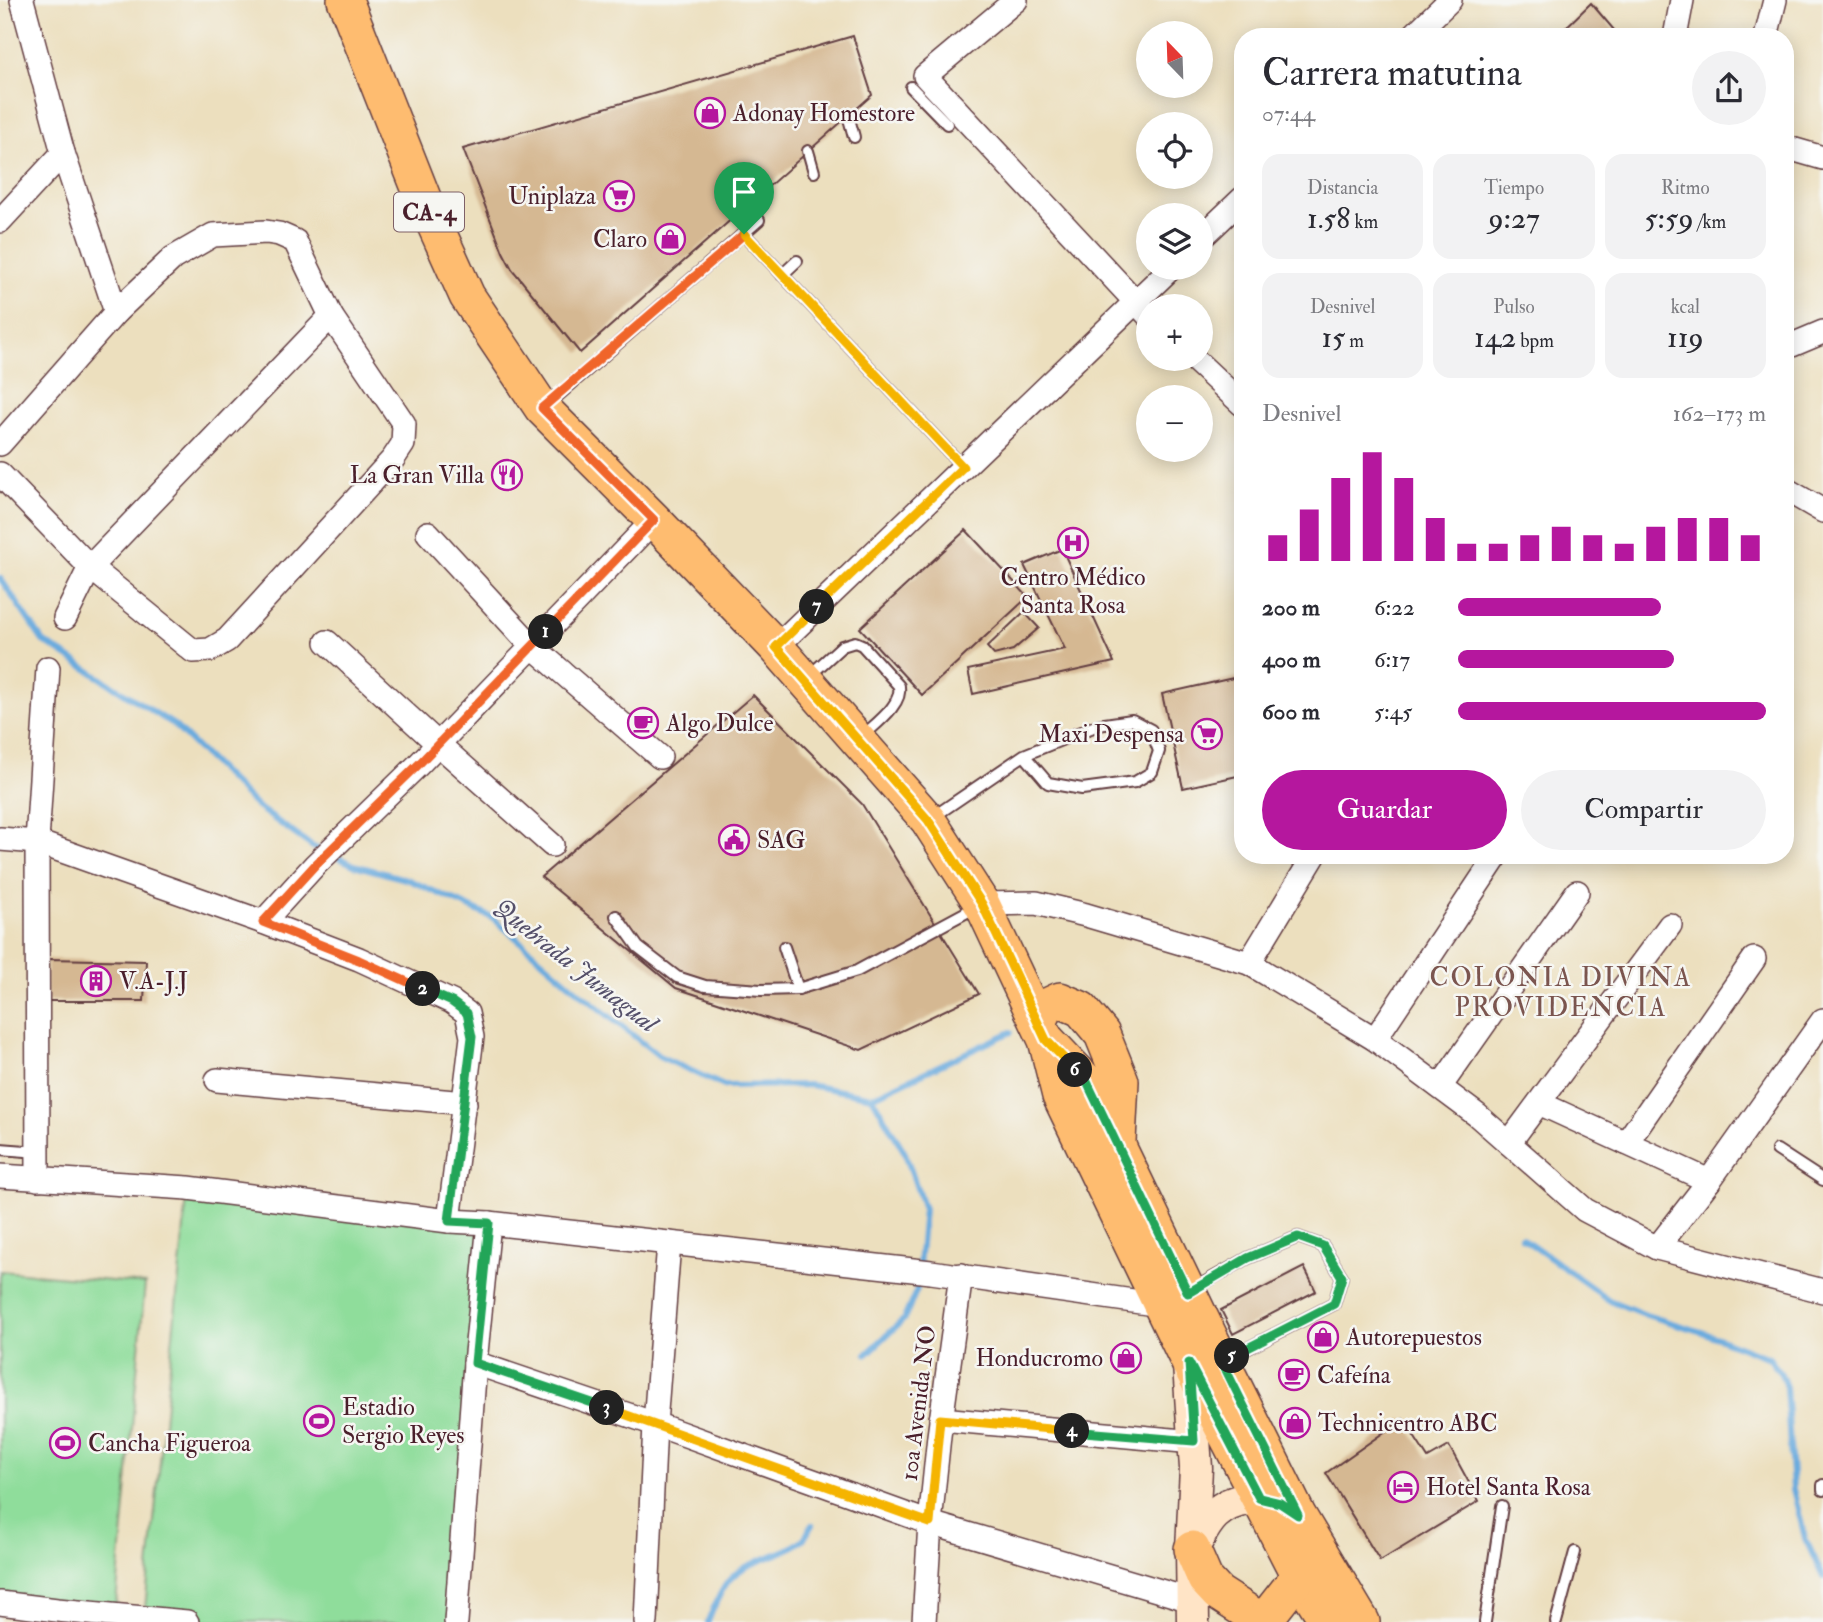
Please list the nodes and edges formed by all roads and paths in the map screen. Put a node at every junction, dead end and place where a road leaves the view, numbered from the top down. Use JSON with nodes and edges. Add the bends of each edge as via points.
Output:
{"nodes":[{"id":1,"x":22,"y":0,"type":"edge"},
{"id":2,"x":345,"y":0,"type":"edge"},
{"id":3,"x":1016,"y":0,"type":"edge"},
{"id":4,"x":1450,"y":0,"type":"edge"},
{"id":5,"x":1682,"y":0,"type":"edge"},
{"id":6,"x":1774,"y":0,"type":"edge"},
{"id":7,"x":1426,"y":28,"type":"edge"},
{"id":8,"x":1677,"y":28,"type":"edge"},
{"id":9,"x":1768,"y":28,"type":"edge"},
{"id":10,"x":911,"y":87,"type":"dead end"},
{"id":11,"x":848,"y":115,"type":"dead end"},
{"id":12,"x":947,"y":124,"type":"dead end"},
{"id":13,"x":854,"y":137,"type":"dead end"},
{"id":14,"x":1794,"y":150,"type":"edge"},
{"id":15,"x":808,"y":151,"type":"dead end"},
{"id":16,"x":63,"y":153,"type":"junction"},
{"id":17,"x":1823,"y":158,"type":"edge"},
{"id":18,"x":814,"y":172,"type":"dead end"},
{"id":19,"x":1234,"y":207,"type":"edge"},
{"id":20,"x":759,"y":220,"type":"dead end"},
{"id":21,"x":0,"y":221,"type":"edge"},
{"id":22,"x":1213,"y":227,"type":"edge"},
{"id":23,"x":744,"y":234,"type":"junction"},
{"id":24,"x":797,"y":261,"type":"dead end"},
{"id":25,"x":782,"y":275,"type":"junction"},
{"id":26,"x":1136,"y":304,"type":"edge"},
{"id":27,"x":116,"y":312,"type":"junction"},
{"id":28,"x":1136,"y":313,"type":"edge"},
{"id":29,"x":331,"y":316,"type":"junction"},
{"id":30,"x":1823,"y":332,"type":"edge"},
{"id":31,"x":1794,"y":344,"type":"edge"},
{"id":32,"x":1207,"y":371,"type":"edge"},
{"id":33,"x":1234,"y":396,"type":"edge"},
{"id":34,"x":542,"y":408,"type":"junction"},
{"id":35,"x":0,"y":444,"type":"edge"},
{"id":36,"x":963,"y":467,"type":"junction"},
{"id":37,"x":0,"y":474,"type":"edge"},
{"id":38,"x":1794,"y":494,"type":"edge"},
{"id":39,"x":1823,"y":511,"type":"edge"},
{"id":40,"x":654,"y":520,"type":"junction"},
{"id":41,"x":428,"y":533,"type":"dead end"},
{"id":42,"x":90,"y":567,"type":"junction"},
{"id":43,"x":65,"y":618,"type":"dead end"},
{"id":44,"x":327,"y":642,"type":"dead end"},
{"id":45,"x":533,"y":646,"type":"junction"},
{"id":46,"x":776,"y":647,"type":"junction"},
{"id":47,"x":48,"y":668,"type":"dead end"},
{"id":48,"x":805,"y":680,"type":"junction"},
{"id":49,"x":858,"y":741,"type":"junction"},
{"id":50,"x":437,"y":743,"type":"junction"},
{"id":51,"x":1024,"y":755,"type":"junction"},
{"id":52,"x":660,"y":757,"type":"dead end"},
{"id":53,"x":928,"y":820,"type":"junction"},
{"id":54,"x":0,"y":839,"type":"edge"},
{"id":55,"x":37,"y":842,"type":"junction"},
{"id":56,"x":552,"y":845,"type":"dead end"},
{"id":57,"x":1309,"y":864,"type":"edge"},
{"id":58,"x":1491,"y":864,"type":"edge"},
{"id":59,"x":1577,"y":892,"type":"dead end"},
{"id":60,"x":982,"y":904,"type":"junction"},
{"id":61,"x":615,"y":916,"type":"dead end"},
{"id":62,"x":263,"y":922,"type":"junction"},
{"id":63,"x":1670,"y":925,"type":"dead end"},
{"id":64,"x":784,"y":947,"type":"dead end"},
{"id":65,"x":1754,"y":959,"type":"dead end"},
{"id":66,"x":1249,"y":963,"type":"junction"},
{"id":67,"x":798,"y":989,"type":"junction"},
{"id":68,"x":1823,"y":1020,"type":"edge"},
{"id":69,"x":1043,"y":1031,"type":"junction"},
{"id":70,"x":1375,"y":1039,"type":"junction"},
{"id":71,"x":217,"y":1080,"type":"dead end"},
{"id":72,"x":1440,"y":1087,"type":"junction"},
{"id":73,"x":465,"y":1103,"type":"junction"},
{"id":74,"x":1539,"y":1103,"type":"junction"},
{"id":75,"x":1509,"y":1143,"type":"junction"},
{"id":76,"x":1626,"y":1143,"type":"junction"},
{"id":77,"x":1117,"y":1145,"type":"junction"},
{"id":78,"x":0,"y":1149,"type":"edge"},
{"id":79,"x":1777,"y":1150,"type":"dead end"},
{"id":80,"x":39,"y":1152,"type":"junction"},
{"id":81,"x":0,"y":1176,"type":"edge"},
{"id":82,"x":38,"y":1179,"type":"junction"},
{"id":83,"x":1823,"y":1180,"type":"edge"},
{"id":84,"x":1709,"y":1181,"type":"junction"},
{"id":85,"x":449,"y":1221,"type":"junction"},
{"id":86,"x":489,"y":1223,"type":"junction"},
{"id":87,"x":668,"y":1243,"type":"junction"},
{"id":88,"x":1657,"y":1248,"type":"junction"},
{"id":89,"x":961,"y":1275,"type":"junction"},
{"id":90,"x":1823,"y":1291,"type":"edge"},
{"id":91,"x":1175,"y":1299,"type":"junction"},
{"id":92,"x":475,"y":1363,"type":"junction"},
{"id":93,"x":1205,"y":1363,"type":"junction"},
{"id":94,"x":940,"y":1419,"type":"junction"},
{"id":95,"x":655,"y":1424,"type":"junction"},
{"id":96,"x":1194,"y":1441,"type":"junction"},
{"id":97,"x":1259,"y":1498,"type":"junction"},
{"id":98,"x":1502,"y":1506,"type":"dead end"},
{"id":99,"x":1298,"y":1515,"type":"junction"},
{"id":100,"x":930,"y":1523,"type":"junction"},
{"id":101,"x":1317,"y":1546,"type":"junction"},
{"id":102,"x":1192,"y":1549,"type":"junction"},
{"id":103,"x":1574,"y":1552,"type":"dead end"},
{"id":104,"x":1299,"y":1576,"type":"junction"},
{"id":105,"x":0,"y":1603,"type":"edge"},
{"id":106,"x":1193,"y":1611,"type":"edge"},
{"id":107,"x":57,"y":1616,"type":"edge"},
{"id":108,"x":187,"y":1622,"type":"edge"},
{"id":109,"x":456,"y":1622,"type":"edge"},
{"id":110,"x":646,"y":1622,"type":"edge"},
{"id":111,"x":924,"y":1622,"type":"edge"},
{"id":112,"x":1263,"y":1622,"type":"edge"},
{"id":113,"x":1328,"y":1622,"type":"edge"},
{"id":114,"x":1362,"y":1622,"type":"edge"},
{"id":115,"x":1485,"y":1622,"type":"edge"},
{"id":116,"x":1556,"y":1622,"type":"edge"}],
"edges":[{"from":1,"to":16,"type":"street"},
{"from":2,"to":34,"type":"main road","number":"CA-4","via":[[425,204],[467,296]]},
{"from":3,"to":26,"type":"street","via":[[925,76]]},
{"from":4,"to":7,"type":"street"},
{"from":5,"to":8,"type":"street"},
{"from":6,"to":9,"type":"street"},
{"from":10,"to":12,"type":"lane"},
{"from":11,"to":13,"type":"lane"},
{"from":14,"to":17,"type":"street"},
{"from":15,"to":18,"type":"lane"},
{"from":16,"to":21,"type":"street"},
{"from":16,"to":27,"type":"street"},
{"from":19,"to":22,"type":"street"},
{"from":20,"to":23,"type":"lane"},
{"from":23,"to":25,"type":"lane"},
{"from":23,"to":34,"type":"lane"},
{"from":24,"to":25,"type":"lane"},
{"from":25,"to":36,"type":"lane"},
{"from":27,"to":29,"type":"street","via":[[173,258],[213,235],[266,232],[295,241]]},
{"from":27,"to":35,"type":"street"},
{"from":28,"to":36,"type":"street"},
{"from":29,"to":42,"type":"street"},
{"from":29,"to":42,"type":"street","via":[[404,424],[403,444],[227,640],[210,650],[193,651]]},
{"from":30,"to":31,"type":"street"},
{"from":32,"to":33,"type":"street"},
{"from":34,"to":40,"type":"main road","number":"CA-4"},
{"from":36,"to":46,"type":"street"},
{"from":37,"to":42,"type":"street"},
{"from":38,"to":39,"type":"street"},
{"from":40,"to":45,"type":"street"},
{"from":40,"to":46,"type":"main road","number":"CA-4"},
{"from":41,"to":45,"type":"street"},
{"from":42,"to":43,"type":"street"},
{"from":44,"to":50,"type":"street"},
{"from":45,"to":50,"type":"street"},
{"from":45,"to":52,"type":"street"},
{"from":46,"to":48,"type":"main road","number":"CA-4"},
{"from":47,"to":55,"type":"street"},
{"from":48,"to":49,"type":"main road","number":"CA-4"},
{"from":48,"to":49,"type":"lane","via":[[842,646],[855,642],[899,686],[895,705]]},
{"from":49,"to":53,"type":"main road","number":"CA-4"},
{"from":50,"to":56,"type":"street"},
{"from":50,"to":62,"type":"street"},
{"from":51,"to":51,"type":"lane","via":[[1098,725],[1132,720],[1151,730],[1159,751],[1152,772],[1135,782],[1082,789],[1048,783]]},
{"from":51,"to":53,"type":"lane"},
{"from":53,"to":60,"type":"main road","number":"CA-4"},
{"from":54,"to":55,"type":"street"},
{"from":55,"to":62,"type":"street"},
{"from":55,"to":80,"type":"street"},
{"from":57,"to":66,"type":"street"},
{"from":58,"to":70,"type":"street"},
{"from":59,"to":72,"type":"street"},
{"from":60,"to":66,"type":"street","via":[[1036,903]]},
{"from":60,"to":67,"type":"lane","via":[[857,971]]},
{"from":60,"to":69,"type":"main road","number":"CA-4"},
{"from":61,"to":67,"type":"lane","via":[[638,947],[677,977],[705,986]]},
{"from":62,"to":73,"type":"street","via":[[359,960],[467,1013],[472,1037]]},
{"from":63,"to":74,"type":"street"},
{"from":64,"to":67,"type":"lane"},
{"from":65,"to":76,"type":"street"},
{"from":66,"to":70,"type":"street"},
{"from":68,"to":84,"type":"street"},
{"from":69,"to":77,"type":"main road","number":"CA-4","via":[[1087,1082]]},
{"from":69,"to":77,"type":"main road","via":[[1047,1006],[1060,1000],[1081,1009],[1102,1034],[1121,1081]]},
{"from":69,"to":91,"type":"main road","number":"CA-4","via":[[1059,1096]]},
{"from":70,"to":72,"type":"street"},
{"from":71,"to":73,"type":"street"},
{"from":72,"to":75,"type":"street"},
{"from":73,"to":85,"type":"street"},
{"from":74,"to":75,"type":"street"},
{"from":74,"to":76,"type":"street"},
{"from":75,"to":88,"type":"street","via":[[1585,1210]]},
{"from":76,"to":84,"type":"street"},
{"from":77,"to":91,"type":"main road","number":"CA-4"},
{"from":78,"to":80,"type":"lane"},
{"from":79,"to":83,"type":"lane"},
{"from":80,"to":82,"type":"street"},
{"from":81,"to":82,"type":"street"},
{"from":82,"to":85,"type":"street","via":[[188,1188]]},
{"from":84,"to":88,"type":"street"},
{"from":85,"to":86,"type":"street"},
{"from":86,"to":87,"type":"street"},
{"from":86,"to":92,"type":"street"},
{"from":87,"to":89,"type":"street"},
{"from":87,"to":95,"type":"street"},
{"from":88,"to":90,"type":"street"},
{"from":89,"to":91,"type":"street"},
{"from":89,"to":94,"type":"street","name":"10a Avenida NO"},
{"from":91,"to":93,"type":"main road","number":"CA-4"},
{"from":91,"to":93,"type":"lane","via":[[1248,1258],[1298,1237],[1323,1246],[1342,1277],[1334,1304]]},
{"from":92,"to":95,"type":"street"},
{"from":92,"to":109,"type":"street"},
{"from":93,"to":96,"type":"street"},
{"from":93,"to":97,"type":"main road","number":"CA-4"},
{"from":93,"to":99,"type":"main road","number":"CA-4"},
{"from":94,"to":96,"type":"street"},
{"from":94,"to":100,"type":"street","name":"10a Avenida NO"},
{"from":95,"to":100,"type":"street"},
{"from":95,"to":110,"type":"street"},
{"from":96,"to":102,"type":"street"},
{"from":97,"to":99,"type":"street","via":[[1280,1503]]},
{"from":97,"to":102,"type":"street","via":[[1236,1501],[1214,1515]]},
{"from":97,"to":104,"type":"main road","number":"CA-4"},
{"from":98,"to":115,"type":"lane"},
{"from":99,"to":101,"type":"main road","number":"CA-4"},
{"from":100,"to":106,"type":"street"},
{"from":100,"to":111,"type":"street","name":"10a Avenida NO"},
{"from":101,"to":104,"type":"main road"},
{"from":101,"to":114,"type":"main road","number":"CA-4"},
{"from":102,"to":106,"type":"street"},
{"from":102,"to":112,"type":"main road","via":[[1205,1579],[1218,1593]]},
{"from":103,"to":116,"type":"lane"},
{"from":104,"to":112,"type":"main road"},
{"from":104,"to":113,"type":"main road","number":"CA-4"},
{"from":105,"to":107,"type":"street"},
{"from":107,"to":108,"type":"street"}]}
